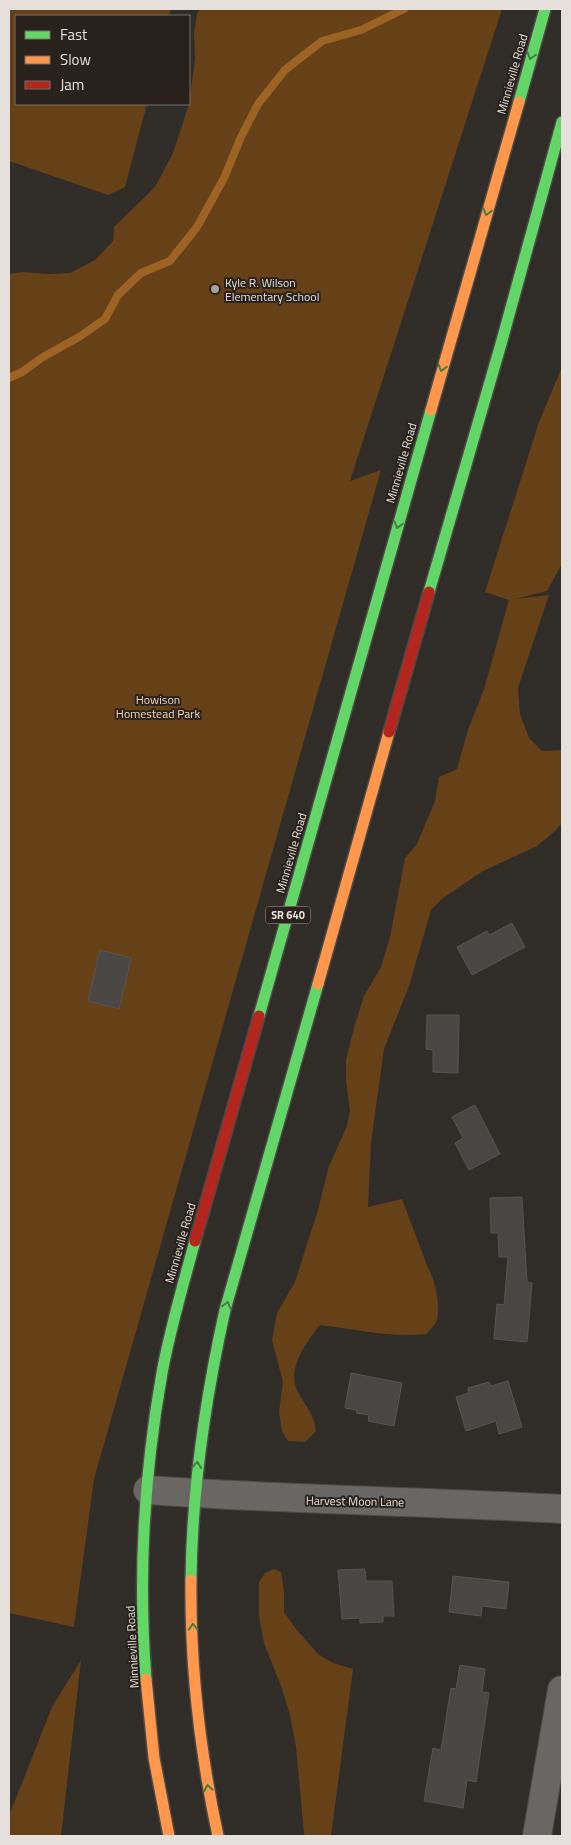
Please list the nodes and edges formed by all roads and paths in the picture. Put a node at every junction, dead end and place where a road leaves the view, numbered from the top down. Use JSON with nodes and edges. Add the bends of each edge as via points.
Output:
{"nodes":[{"id":1,"x":545,"y":9,"type":"edge"},
{"id":2,"x":562,"y":122,"type":"edge"},
{"id":3,"x":148,"y":1490,"type":"junction"},
{"id":4,"x":195,"y":1494,"type":"junction"},
{"id":5,"x":562,"y":1509,"type":"edge"},
{"id":6,"x":562,"y":1690,"type":"edge"},
{"id":7,"x":169,"y":1836,"type":"edge"},
{"id":8,"x":218,"y":1836,"type":"edge"},
{"id":9,"x":537,"y":1836,"type":"edge"}],
"edges":[{"from":1,"to":3,"type":"main road","name":"Minnieville Road","number":"SR 640","one_way":true,"via":[[188,1262],[162,1374]]},
{"from":4,"to":2,"type":"main road","one_way":true,"via":[[206,1397],[226,1310]]},
{"from":3,"to":4,"type":"street","name":"Harvest Moon Lane"},
{"from":3,"to":7,"type":"main road","name":"Minnieville Road","number":"SR 640","via":[[143,1573],[145,1656],[154,1758]]},
{"from":4,"to":5,"type":"street","name":"Harvest Moon Lane"},
{"from":8,"to":4,"type":"main road","one_way":true,"via":[[202,1749],[194,1662],[192,1535]]},
{"from":6,"to":9,"type":"street"}]}
